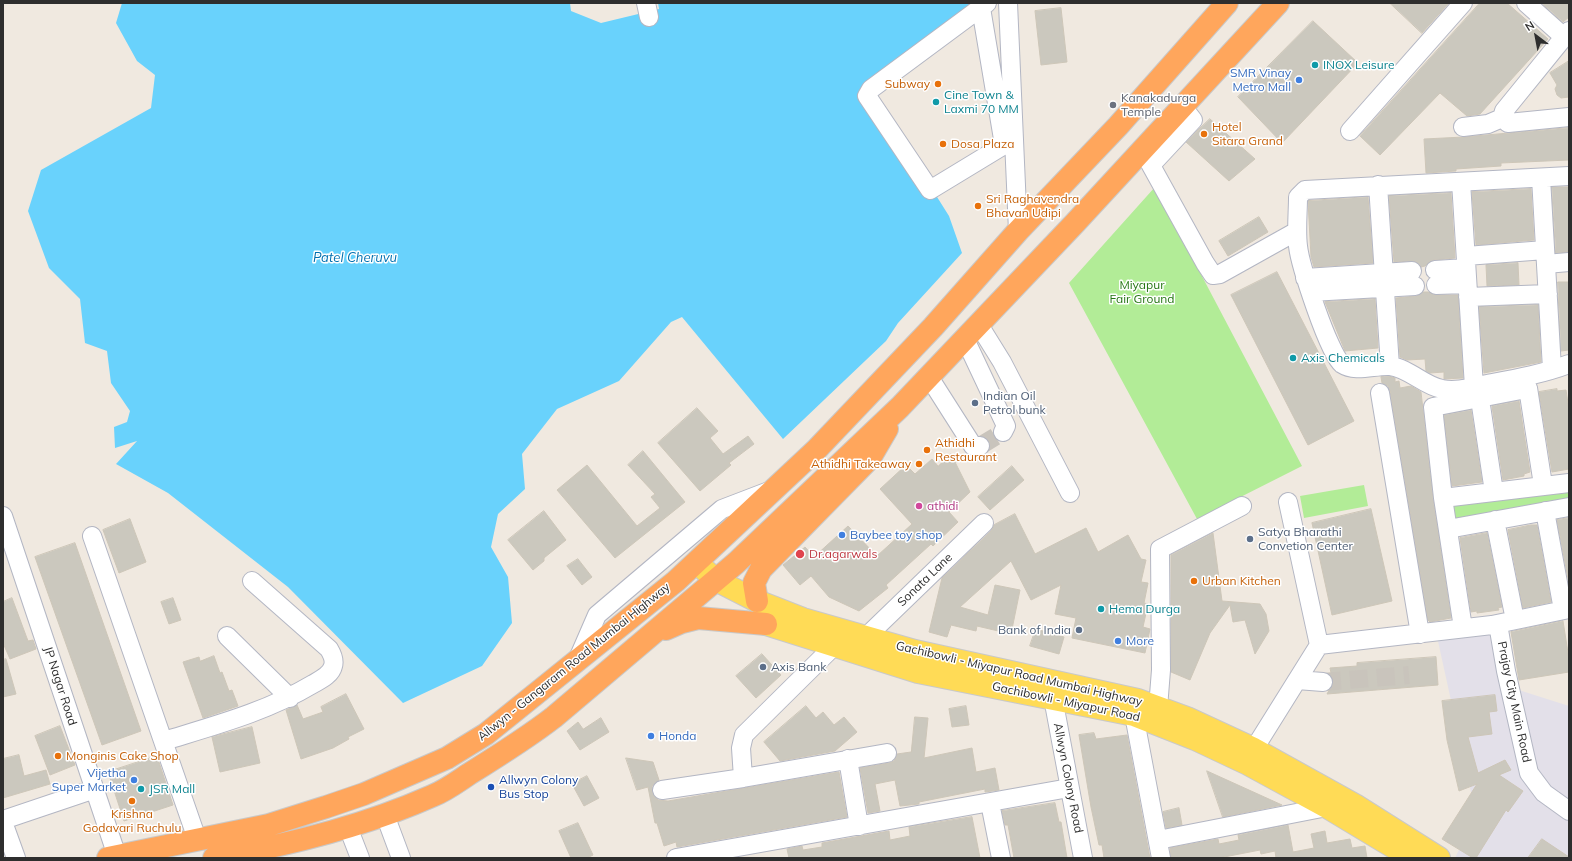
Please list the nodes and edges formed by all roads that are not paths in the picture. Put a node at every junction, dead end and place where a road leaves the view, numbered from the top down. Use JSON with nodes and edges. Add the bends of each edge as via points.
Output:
{"nodes":[{"id":1,"x":1008,"y":3,"type":"edge"},
{"id":2,"x":1227,"y":3,"type":"edge"},
{"id":3,"x":1278,"y":3,"type":"edge"},
{"id":4,"x":1463,"y":3,"type":"edge"},
{"id":5,"x":1526,"y":3,"type":"edge"},
{"id":6,"x":984,"y":5,"type":"edge"},
{"id":7,"x":1567,"y":34,"type":"edge"},
{"id":8,"x":1569,"y":117,"type":"edge"},
{"id":9,"x":1502,"y":118,"type":"junction"},
{"id":10,"x":1463,"y":127,"type":"dead end"},
{"id":11,"x":1350,"y":131,"type":"dead end"},
{"id":12,"x":1009,"y":142,"type":"junction"},
{"id":13,"x":1147,"y":158,"type":"junction"},
{"id":14,"x":1569,"y":176,"type":"edge"},
{"id":15,"x":1541,"y":178,"type":"junction"},
{"id":16,"x":1461,"y":182,"type":"junction"},
{"id":17,"x":1378,"y":186,"type":"junction"},
{"id":18,"x":1018,"y":231,"type":"junction"},
{"id":19,"x":1297,"y":231,"type":"junction"},
{"id":20,"x":1569,"y":262,"type":"edge"},
{"id":21,"x":1546,"y":263,"type":"junction"},
{"id":22,"x":1569,"y":275,"type":"edge"},
{"id":23,"x":1467,"y":276,"type":"junction"},
{"id":24,"x":1436,"y":277,"type":"dead end"},
{"id":25,"x":1414,"y":279,"type":"dead end"},
{"id":26,"x":1385,"y":281,"type":"junction"},
{"id":27,"x":1308,"y":285,"type":"junction"},
{"id":28,"x":1548,"y":294,"type":"junction"},
{"id":29,"x":972,"y":332,"type":"junction"},
{"id":30,"x":1390,"y":366,"type":"junction"},
{"id":31,"x":1563,"y":369,"type":"edge"},
{"id":32,"x":929,"y":377,"type":"junction"},
{"id":33,"x":1528,"y":388,"type":"junction"},
{"id":34,"x":1380,"y":393,"type":"dead end"},
{"id":35,"x":1477,"y":393,"type":"junction"},
{"id":36,"x":900,"y":407,"type":"junction"},
{"id":37,"x":1003,"y":432,"type":"dead end"},
{"id":38,"x":980,"y":446,"type":"dead end"},
{"id":39,"x":1569,"y":483,"type":"edge"},
{"id":40,"x":1543,"y":485,"type":"junction"},
{"id":41,"x":774,"y":489,"type":"junction"},
{"id":42,"x":1494,"y":492,"type":"junction"},
{"id":43,"x":1070,"y":493,"type":"dead end"},
{"id":44,"x":1443,"y":498,"type":"junction"},
{"id":45,"x":1288,"y":502,"type":"dead end"},
{"id":46,"x":1242,"y":506,"type":"dead end"},
{"id":47,"x":1569,"y":507,"type":"edge"},
{"id":48,"x":1545,"y":511,"type":"junction"},
{"id":49,"x":1495,"y":520,"type":"junction"},
{"id":50,"x":4,"y":521,"type":"edge"},
{"id":51,"x":984,"y":523,"type":"dead end"},
{"id":52,"x":1448,"y":529,"type":"junction"},
{"id":53,"x":92,"y":536,"type":"dead end"},
{"id":54,"x":696,"y":563,"type":"junction"},
{"id":55,"x":716,"y":580,"type":"junction"},
{"id":56,"x":252,"y":581,"type":"dead end"},
{"id":57,"x":676,"y":581,"type":"junction"},
{"id":58,"x":695,"y":598,"type":"junction"},
{"id":59,"x":757,"y":601,"type":"junction"},
{"id":60,"x":1566,"y":610,"type":"edge"},
{"id":61,"x":1515,"y":620,"type":"junction"},
{"id":62,"x":766,"y":624,"type":"joint"},
{"id":63,"x":1498,"y":624,"type":"junction"},
{"id":64,"x":1463,"y":628,"type":"junction"},
{"id":65,"x":1420,"y":634,"type":"junction"},
{"id":66,"x":227,"y":636,"type":"dead end"},
{"id":67,"x":866,"y":637,"type":"junction"},
{"id":68,"x":647,"y":638,"type":"junction"},
{"id":69,"x":835,"y":645,"type":"junction"},
{"id":70,"x":1319,"y":646,"type":"junction"},
{"id":71,"x":576,"y":663,"type":"junction"},
{"id":72,"x":1298,"y":680,"type":"junction"},
{"id":73,"x":1323,"y":682,"type":"tunnel mouth"},
{"id":74,"x":290,"y":698,"type":"junction"},
{"id":75,"x":1053,"y":698,"type":"junction"},
{"id":76,"x":1158,"y":708,"type":"junction"},
{"id":77,"x":1134,"y":715,"type":"junction"},
{"id":78,"x":164,"y":741,"type":"junction"},
{"id":79,"x":1254,"y":749,"type":"junction"},
{"id":80,"x":887,"y":753,"type":"dead end"},
{"id":81,"x":848,"y":759,"type":"junction"},
{"id":82,"x":743,"y":778,"type":"junction"},
{"id":83,"x":1069,"y":788,"type":"junction"},
{"id":84,"x":95,"y":789,"type":"junction"},
{"id":85,"x":662,"y":790,"type":"dead end"},
{"id":86,"x":990,"y":802,"type":"junction"},
{"id":87,"x":1327,"y":807,"type":"junction"},
{"id":88,"x":1569,"y":811,"type":"edge"},
{"id":89,"x":385,"y":815,"type":"junction"},
{"id":90,"x":3,"y":821,"type":"edge"},
{"id":91,"x":859,"y":826,"type":"junction"},
{"id":92,"x":348,"y":827,"type":"junction"},
{"id":93,"x":197,"y":839,"type":"junction"},
{"id":94,"x":1158,"y":840,"type":"junction"},
{"id":95,"x":112,"y":857,"type":"edge"},
{"id":96,"x":16,"y":858,"type":"edge"},
{"id":97,"x":216,"y":858,"type":"edge"},
{"id":98,"x":360,"y":858,"type":"edge"},
{"id":99,"x":401,"y":858,"type":"edge"},
{"id":100,"x":676,"y":858,"type":"edge"},
{"id":101,"x":1001,"y":858,"type":"edge"},
{"id":102,"x":1083,"y":858,"type":"edge"},
{"id":103,"x":1161,"y":858,"type":"edge"},
{"id":104,"x":1412,"y":858,"type":"edge"},
{"id":105,"x":1438,"y":858,"type":"edge"}],
"edges":[{"from":1,"to":12,"type":"street"},
{"from":2,"to":18,"type":"highway","name":"Allwyn - Gangaram Road Mumbai Highway","via":[[1118,126]]},
{"from":3,"to":13,"type":"highway","via":[[1183,107]]},
{"from":4,"to":11,"type":"street"},
{"from":5,"to":7,"type":"street"},
{"from":6,"to":12,"type":"street"},
{"from":6,"to":12,"type":"street","via":[[871,89],[867,96],[930,190]]},
{"from":7,"to":9,"type":"street","via":[[1504,111]]},
{"from":8,"to":9,"type":"street","via":[[1508,123]]},
{"from":9,"to":10,"type":"street","via":[[1488,124]]},
{"from":12,"to":18,"type":"street"},
{"from":13,"to":19,"type":"street","via":[[1213,275],[1220,274]]},
{"from":13,"to":29,"type":"highway"},
{"from":14,"to":15,"type":"street"},
{"from":15,"to":16,"type":"street"},
{"from":15,"to":21,"type":"street"},
{"from":16,"to":17,"type":"street"},
{"from":16,"to":23,"type":"street"},
{"from":17,"to":19,"type":"street","via":[[1301,192],[1298,197]]},
{"from":17,"to":26,"type":"street"},
{"from":18,"to":41,"type":"highway","name":"Allwyn - Gangaram Road Mumbai Highway","via":[[933,327],[816,450]]},
{"from":19,"to":27,"type":"street","via":[[1298,246]]},
{"from":20,"to":21,"type":"street"},
{"from":21,"to":22,"type":"street"},
{"from":21,"to":23,"type":"street"},
{"from":21,"to":28,"type":"street"},
{"from":23,"to":24,"type":"street"},
{"from":23,"to":28,"type":"street"},
{"from":23,"to":35,"type":"street"},
{"from":25,"to":26,"type":"street"},
{"from":26,"to":27,"type":"street"},
{"from":26,"to":30,"type":"street"},
{"from":27,"to":30,"type":"street","via":[[1333,352],[1342,363],[1356,369]]},
{"from":28,"to":31,"type":"street"},
{"from":29,"to":32,"type":"highway"},
{"from":29,"to":37,"type":"street","via":[[1006,426]]},
{"from":29,"to":43,"type":"street","via":[[1002,362]]},
{"from":30,"to":35,"type":"street","via":[[1440,389]]},
{"from":31,"to":33,"type":"street"},
{"from":31,"to":35,"type":"street"},
{"from":32,"to":36,"type":"highway"},
{"from":32,"to":38,"type":"street","via":[[973,446]]},
{"from":33,"to":35,"type":"street"},
{"from":33,"to":40,"type":"street"},
{"from":34,"to":65,"type":"street"},
{"from":35,"to":42,"type":"street"},
{"from":35,"to":44,"type":"street","via":[[1433,407]]},
{"from":36,"to":55,"type":"highway","name":"Allwyn - Gangaram Road Mumbai Highway"},
{"from":36,"to":59,"type":"highway","via":[[870,458],[761,569],[754,583]]},
{"from":39,"to":40,"type":"street"},
{"from":40,"to":42,"type":"street"},
{"from":41,"to":54,"type":"highway","name":"Allwyn - Gangaram Road Mumbai Highway"},
{"from":41,"to":71,"type":"street","via":[[722,509],[597,615]]},
{"from":42,"to":44,"type":"street"},
{"from":44,"to":52,"type":"street"},
{"from":45,"to":70,"type":"street"},
{"from":46,"to":76,"type":"street","via":[[1160,549],[1161,670]]},
{"from":47,"to":48,"type":"street"},
{"from":48,"to":49,"type":"street"},
{"from":48,"to":60,"type":"street"},
{"from":49,"to":52,"type":"street"},
{"from":49,"to":61,"type":"street"},
{"from":50,"to":84,"type":"street","name":"JP Nagar Road"},
{"from":51,"to":67,"type":"street","name":"Sonata Lane"},
{"from":52,"to":64,"type":"street"},
{"from":53,"to":78,"type":"street"},
{"from":54,"to":55,"type":"main road","name":"Gachibowli - Miyapur Road Mumbai Highway"},
{"from":54,"to":57,"type":"highway","name":"Allwyn - Gangaram Road Mumbai Highway"},
{"from":55,"to":58,"type":"highway","name":"Allwyn - Gangaram Road Mumbai Highway"},
{"from":55,"to":59,"type":"main road","name":"Gachibowli - Miyapur Road Mumbai Highway"},
{"from":56,"to":74,"type":"street","via":[[329,649],[333,656],[333,667],[327,676]]},
{"from":57,"to":58,"type":"main road"},
{"from":57,"to":71,"type":"highway","name":"Allwyn - Gangaram Road Mumbai Highway"},
{"from":58,"to":68,"type":"highway","name":"Allwyn - Gangaram Road Mumbai Highway"},
{"from":59,"to":67,"type":"main road","name":"Gachibowli - Miyapur Road Mumbai Highway","via":[[803,619]]},
{"from":60,"to":61,"type":"street"},
{"from":61,"to":63,"type":"street"},
{"from":62,"to":68,"type":"highway","via":[[698,618],[682,622]]},
{"from":62,"to":69,"type":"main road","name":"Gachibowli - Miyapur Road"},
{"from":63,"to":64,"type":"street"},
{"from":63,"to":88,"type":"street","name":"Prajay City Main Road","via":[[1529,773],[1544,793]]},
{"from":64,"to":65,"type":"street"},
{"from":65,"to":70,"type":"street"},
{"from":66,"to":74,"type":"street"},
{"from":67,"to":76,"type":"main road","name":"Gachibowli - Miyapur Road Mumbai Highway","via":[[915,651],[1094,689]]},
{"from":68,"to":89,"type":"highway","name":"Allwyn - Gangaram Road Mumbai Highway","via":[[523,741],[434,796]]},
{"from":69,"to":75,"type":"main road","name":"Gachibowli - Miyapur Road","via":[[918,672]]},
{"from":69,"to":82,"type":"street","via":[[744,735],[741,748]]},
{"from":70,"to":72,"type":"street"},
{"from":71,"to":93,"type":"highway","name":"Allwyn - Gangaram Road Mumbai Highway","via":[[486,734],[447,758],[364,794],[326,807],[269,825]]},
{"from":72,"to":73,"type":"street"},
{"from":72,"to":79,"type":"street"},
{"from":74,"to":78,"type":"street","via":[[255,713]]},
{"from":75,"to":77,"type":"main road","name":"Gachibowli - Miyapur Road"},
{"from":75,"to":83,"type":"street","name":"Allwyn Colony Road"},
{"from":76,"to":79,"type":"main road","name":"Gachibowli - Miyapur Road Mumbai Highway","via":[[1187,718]]},
{"from":77,"to":87,"type":"main road","name":"Gachibowli - Miyapur Road","via":[[1195,739],[1248,764]]},
{"from":77,"to":94,"type":"street"},
{"from":78,"to":93,"type":"street"},
{"from":79,"to":105,"type":"main road","name":"Gachibowli - Miyapur Road Mumbai Highway","via":[[1355,805]]},
{"from":80,"to":81,"type":"street"},
{"from":81,"to":82,"type":"street"},
{"from":81,"to":91,"type":"street"},
{"from":82,"to":85,"type":"street"},
{"from":83,"to":86,"type":"street"},
{"from":83,"to":102,"type":"street","name":"Allwyn Colony Road"},
{"from":84,"to":90,"type":"street"},
{"from":84,"to":95,"type":"street","name":"JP Nagar Road"},
{"from":86,"to":91,"type":"street"},
{"from":86,"to":101,"type":"street"},
{"from":87,"to":94,"type":"street"},
{"from":87,"to":104,"type":"main road","name":"Gachibowli - Miyapur Road"},
{"from":89,"to":92,"type":"highway","name":"Allwyn - Gangaram Road Mumbai Highway"},
{"from":89,"to":99,"type":"street"},
{"from":90,"to":96,"type":"street"},
{"from":91,"to":100,"type":"street"},
{"from":92,"to":97,"type":"highway","name":"Allwyn - Gangaram Road Mumbai Highway","via":[[290,843]]},
{"from":92,"to":98,"type":"street"},
{"from":93,"to":95,"type":"highway","name":"Allwyn - Gangaram Road Mumbai Highway"},
{"from":94,"to":103,"type":"street"}]}
